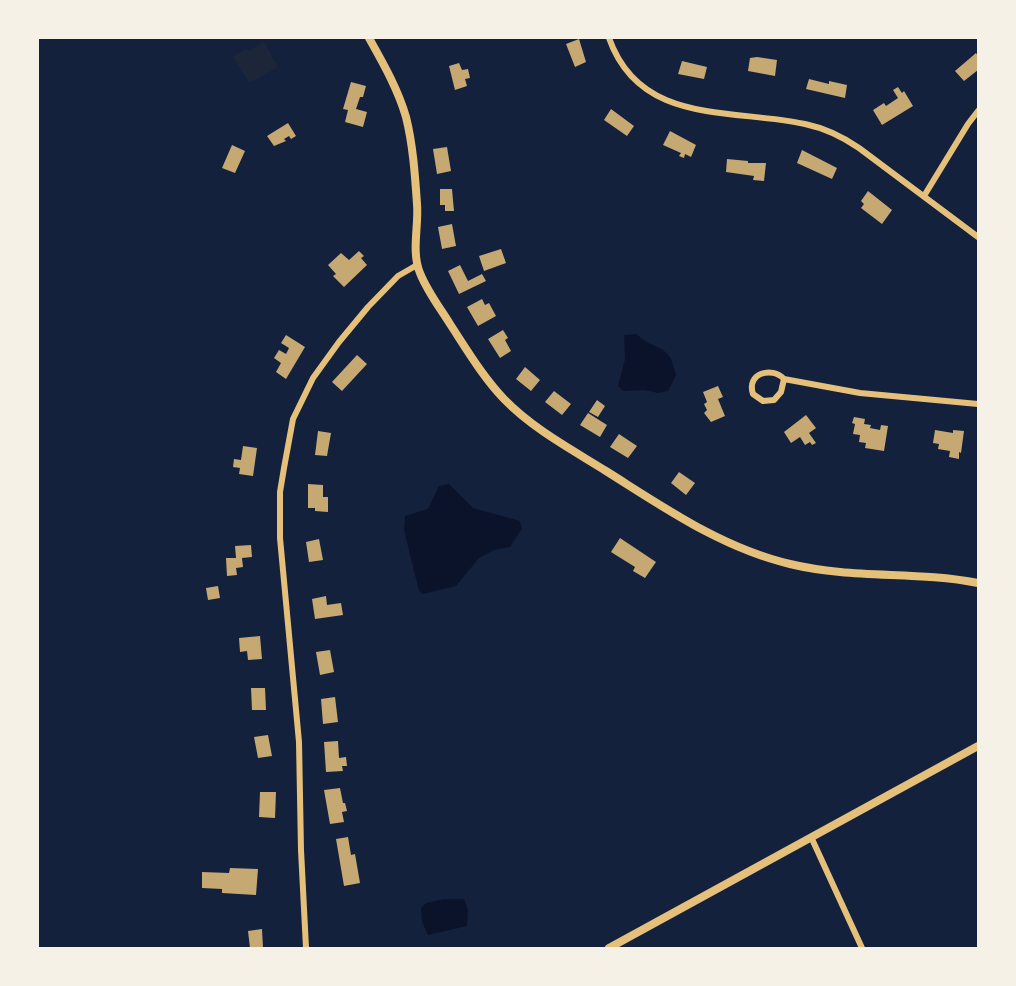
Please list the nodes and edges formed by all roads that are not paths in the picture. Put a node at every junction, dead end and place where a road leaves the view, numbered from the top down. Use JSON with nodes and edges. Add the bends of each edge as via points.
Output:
{"nodes":[{"id":1,"x":369,"y":38,"type":"edge"},
{"id":2,"x":609,"y":38,"type":"edge"},
{"id":3,"x":978,"y":111,"type":"edge"},
{"id":4,"x":924,"y":196,"type":"junction"},
{"id":5,"x":978,"y":237,"type":"edge"},
{"id":6,"x":417,"y":265,"type":"junction"},
{"id":7,"x":784,"y":379,"type":"junction"},
{"id":8,"x":978,"y":404,"type":"edge"},
{"id":9,"x":978,"y":583,"type":"edge"},
{"id":10,"x":978,"y":746,"type":"edge"},
{"id":11,"x":812,"y":839,"type":"junction"},
{"id":12,"x":306,"y":948,"type":"edge"},
{"id":13,"x":609,"y":948,"type":"edge"},
{"id":14,"x":862,"y":948,"type":"edge"}],
"edges":[{"from":1,"to":6,"type":"street","via":[[401,101],[410,134],[418,206]]},
{"from":2,"to":4,"type":"street","via":[[628,72],[655,95],[689,108],[805,124],[827,131],[860,148]]},
{"from":3,"to":4,"type":"street"},
{"from":4,"to":5,"type":"street"},
{"from":6,"to":9,"type":"street","via":[[436,303],[491,384],[520,414],[701,530],[744,550],[813,569],[932,576]]},
{"from":6,"to":12,"type":"street","via":[[398,276],[368,307],[313,378],[293,419],[280,492],[280,538],[299,742]]},
{"from":7,"to":7,"type":"street","via":[[778,374],[764,373],[754,379],[751,389],[759,399],[771,402],[782,392]]},
{"from":7,"to":8,"type":"street","via":[[860,393]]},
{"from":10,"to":11,"type":"street"},
{"from":11,"to":13,"type":"street"},
{"from":11,"to":14,"type":"street"}]}
